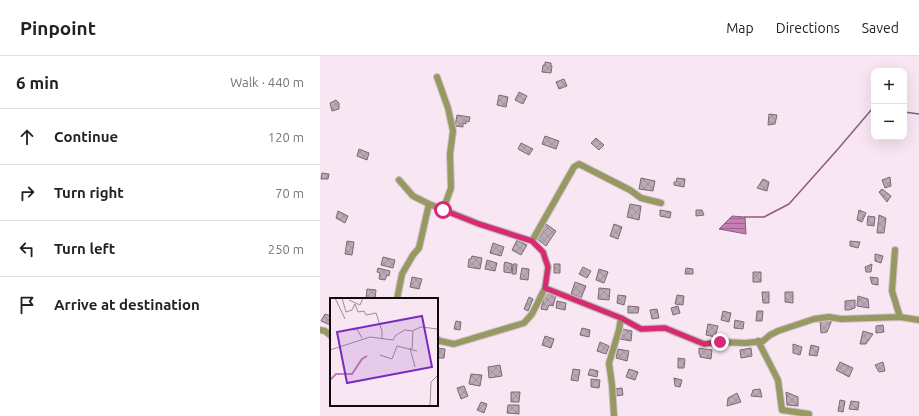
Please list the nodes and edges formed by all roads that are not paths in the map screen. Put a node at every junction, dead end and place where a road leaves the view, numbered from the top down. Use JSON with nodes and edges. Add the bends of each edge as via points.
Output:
{"nodes":[{"id":1,"x":437,"y":77,"type":"dead end"},
{"id":2,"x":399,"y":180,"type":"dead end"},
{"id":3,"x":661,"y":203,"type":"dead end"},
{"id":4,"x":430,"y":204,"type":"junction"},
{"id":5,"x":443,"y":210,"type":"junction"},
{"id":6,"x":532,"y":241,"type":"junction"},
{"id":7,"x":895,"y":250,"type":"dead end"},
{"id":8,"x":545,"y":288,"type":"junction"},
{"id":9,"x":397,"y":298,"type":"edge"},
{"id":10,"x":900,"y":317,"type":"junction"},
{"id":11,"x":621,"y":318,"type":"junction"},
{"id":12,"x":919,"y":320,"type":"edge"},
{"id":13,"x":320,"y":330,"type":"edge"},
{"id":14,"x":330,"y":335,"type":"edge"},
{"id":15,"x":438,"y":340,"type":"edge"},
{"id":16,"x":758,"y":341,"type":"junction"},
{"id":17,"x":809,"y":414,"type":"dead end"},
{"id":18,"x":614,"y":416,"type":"edge"}],
"edges":[{"from":1,"to":5,"type":"street","via":[[453,131],[450,154],[451,188]]},
{"from":2,"to":4,"type":"street","via":[[413,196]]},
{"from":3,"to":6,"type":"street","via":[[641,198],[579,164],[574,167]]},
{"from":4,"to":5,"type":"street"},
{"from":4,"to":9,"type":"street","via":[[419,248],[402,274]]},
{"from":5,"to":6,"type":"street"},
{"from":6,"to":8,"type":"street","via":[[543,252],[548,267]]},
{"from":7,"to":10,"type":"street","via":[[892,291]]},
{"from":8,"to":11,"type":"street"},
{"from":8,"to":15,"type":"street","via":[[532,314],[524,323],[454,344]]},
{"from":10,"to":12,"type":"street"},
{"from":10,"to":16,"type":"street","via":[[814,319]]},
{"from":11,"to":16,"type":"street","via":[[641,329],[665,328],[704,344]]},
{"from":11,"to":18,"type":"street","via":[[609,363]]},
{"from":13,"to":14,"type":"street"},
{"from":16,"to":17,"type":"street","via":[[778,380],[782,410]]}]}
